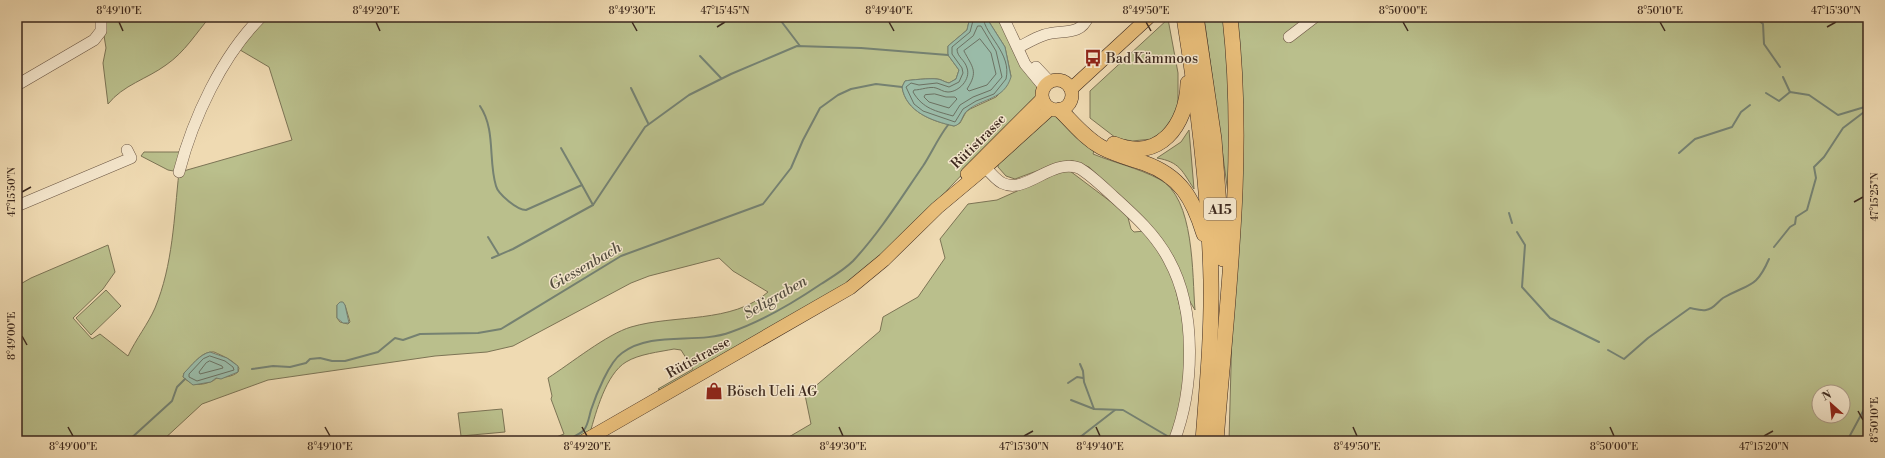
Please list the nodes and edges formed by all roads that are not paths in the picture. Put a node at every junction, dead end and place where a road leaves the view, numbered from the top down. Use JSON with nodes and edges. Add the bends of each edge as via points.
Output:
{"nodes":[{"id":1,"x":101,"y":17,"type":"edge"},
{"id":2,"x":261,"y":17,"type":"edge"},
{"id":3,"x":1003,"y":17,"type":"edge"},
{"id":4,"x":1088,"y":17,"type":"edge"},
{"id":5,"x":1135,"y":17,"type":"edge"},
{"id":6,"x":1148,"y":17,"type":"edge"},
{"id":7,"x":1230,"y":17,"type":"edge"},
{"id":8,"x":1315,"y":17,"type":"edge"},
{"id":9,"x":1188,"y":19,"type":"edge"},
{"id":10,"x":1289,"y":37,"type":"dead end"},
{"id":11,"x":1187,"y":40,"type":"junction"},
{"id":12,"x":1019,"y":47,"type":"junction"},
{"id":13,"x":17,"y":85,"type":"edge"},
{"id":14,"x":1069,"y":86,"type":"junction"},
{"id":15,"x":1053,"y":98,"type":"junction"},
{"id":16,"x":129,"y":154,"type":"dead end"},
{"id":17,"x":982,"y":164,"type":"junction"},
{"id":18,"x":179,"y":172,"type":"dead end"},
{"id":19,"x":17,"y":206,"type":"edge"},
{"id":20,"x":1210,"y":258,"type":"junction"},
{"id":21,"x":1219,"y":402,"type":"junction"},
{"id":22,"x":584,"y":441,"type":"edge"},
{"id":23,"x":1174,"y":441,"type":"edge"},
{"id":24,"x":1203,"y":441,"type":"edge"},
{"id":25,"x":1216,"y":441,"type":"edge"}],
"edges":[{"from":1,"to":13,"type":"street","via":[[101,31],[94,40]]},
{"from":2,"to":18,"type":"street","via":[[238,42],[199,113]]},
{"from":3,"to":12,"type":"street"},
{"from":4,"to":12,"type":"street","via":[[1084,24],[1074,31],[1044,35]]},
{"from":5,"to":14,"type":"main road"},
{"from":6,"to":14,"type":"main road"},
{"from":7,"to":21,"type":"highway","via":[[1236,96],[1236,171],[1228,311]]},
{"from":8,"to":10,"type":"street"},
{"from":9,"to":11,"type":"highway","number":"A15"},
{"from":9,"to":21,"type":"highway","number":"A15","via":[[1214,139],[1222,225],[1224,317]]},
{"from":11,"to":15,"type":"highway","via":[[1188,90],[1184,111],[1175,129],[1156,144],[1133,148],[1111,143]]},
{"from":11,"to":20,"type":"highway","number":"A15","via":[[1201,141]]},
{"from":12,"to":15,"type":"street"},
{"from":14,"to":15,"type":"main road","via":[[1072,97]]},
{"from":14,"to":15,"type":"main road","via":[[1058,80]]},
{"from":15,"to":17,"type":"main road","name":"Rütistrasse"},
{"from":15,"to":20,"type":"highway","via":[[1095,144],[1156,168],[1180,184],[1197,213]]},
{"from":16,"to":19,"type":"street"},
{"from":17,"to":22,"type":"main road","name":"Rütistrasse","via":[[884,260],[850,288]]},
{"from":17,"to":23,"type":"street","via":[[1001,182],[1014,186],[1060,166],[1078,168],[1138,218],[1162,248],[1177,278],[1190,346],[1185,399]]},
{"from":20,"to":24,"type":"highway","number":"A15","via":[[1211,322]]},
{"from":21,"to":25,"type":"highway","number":"A15"}]}
